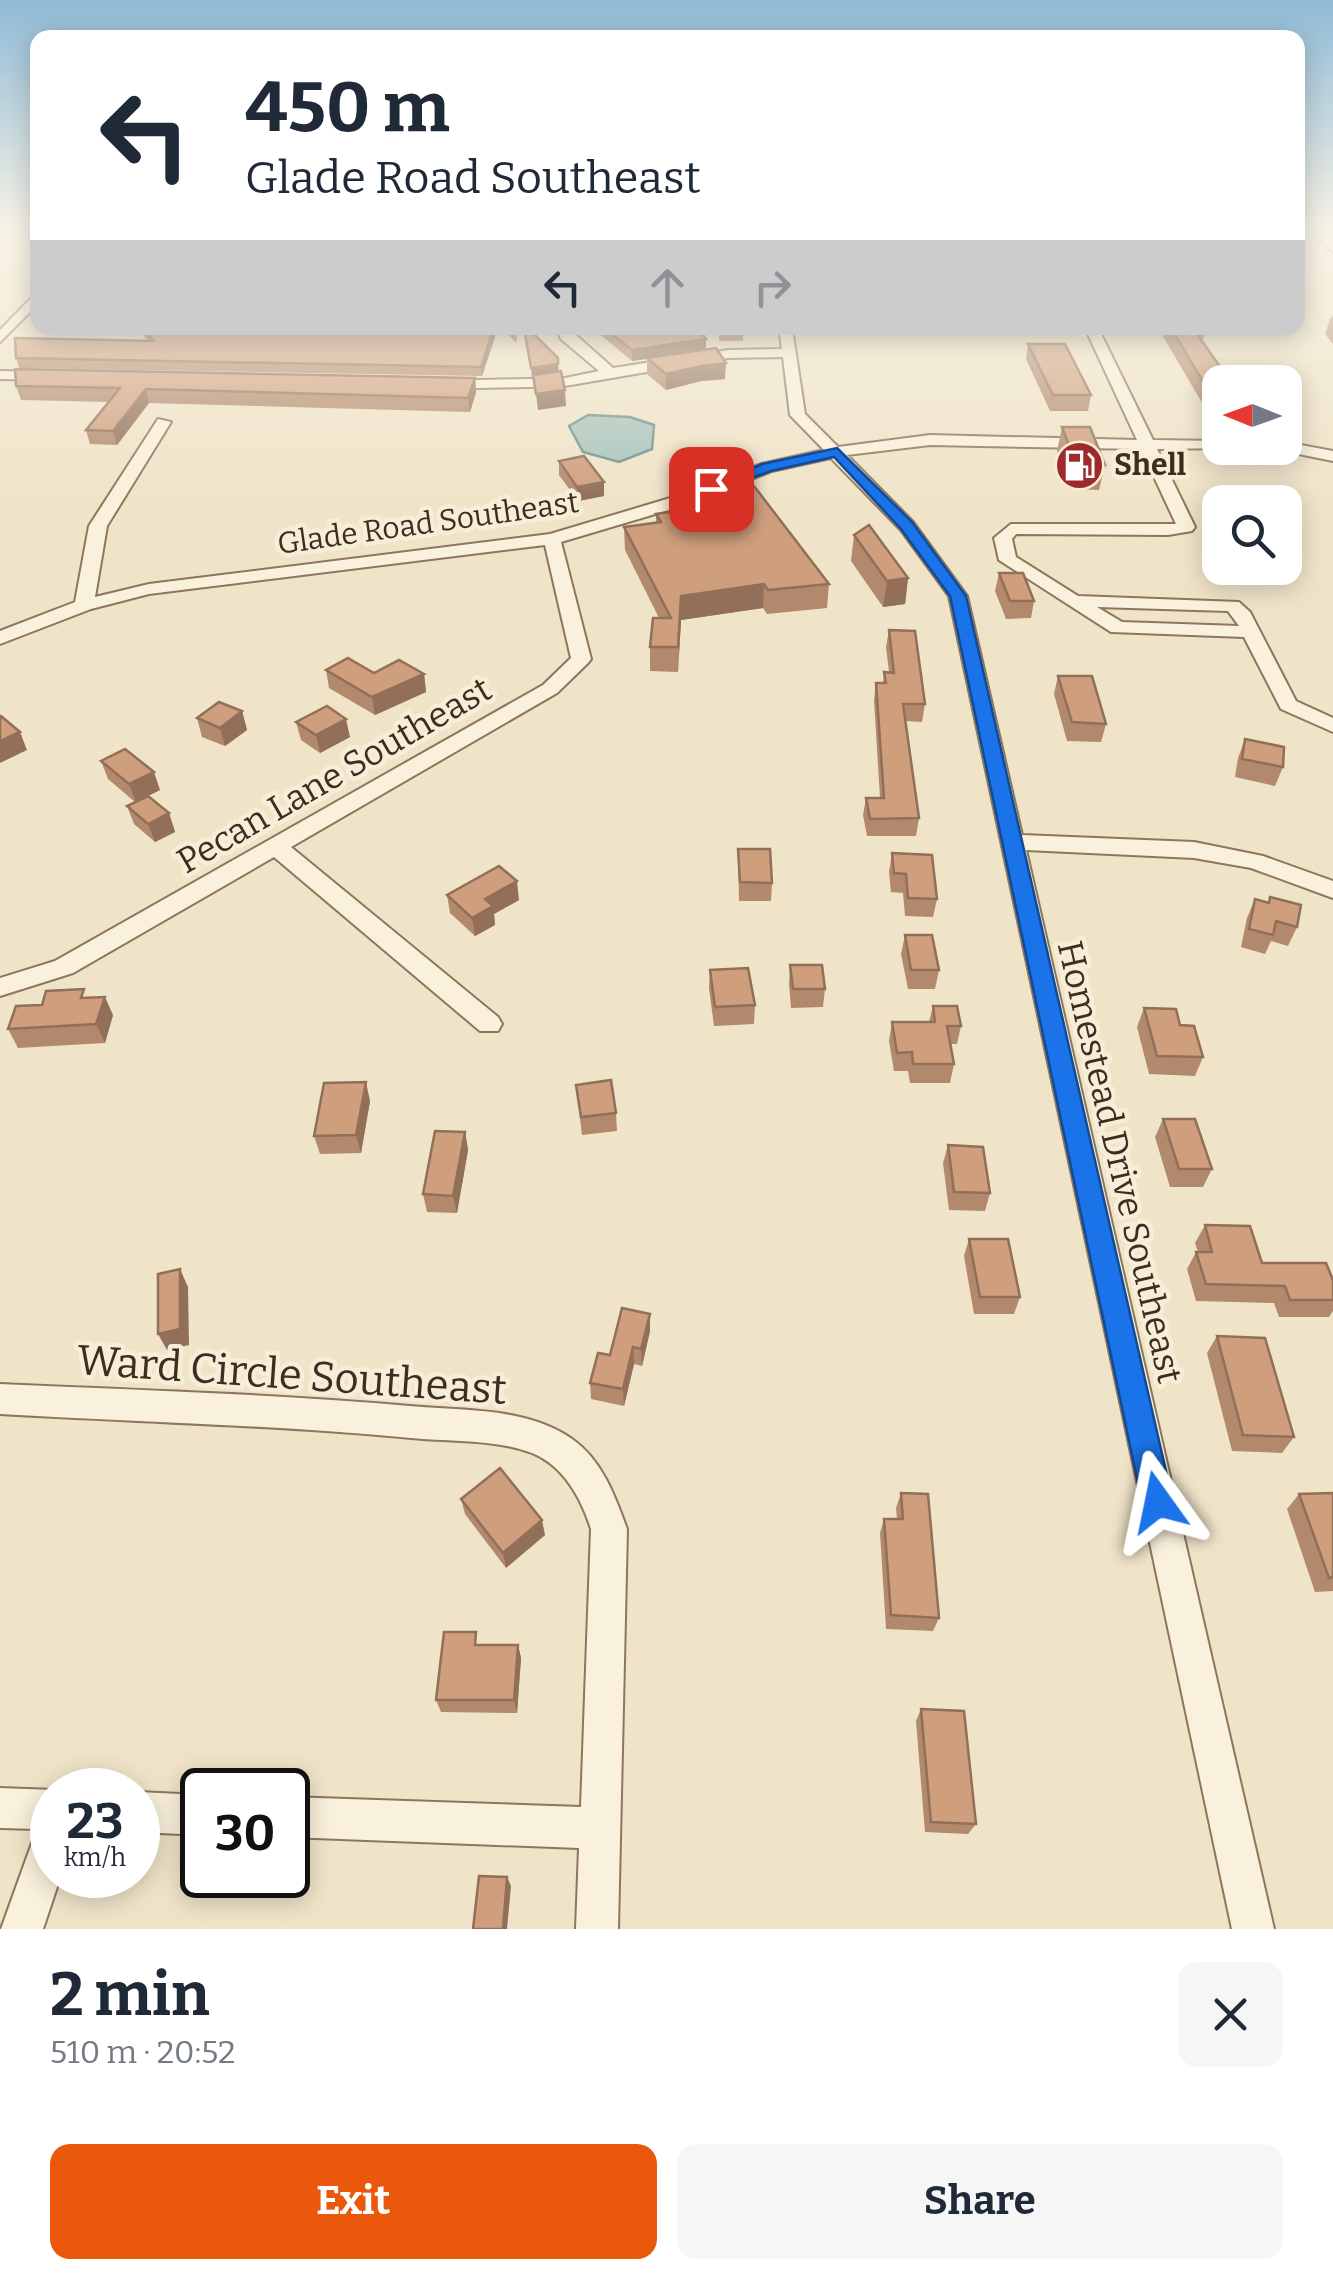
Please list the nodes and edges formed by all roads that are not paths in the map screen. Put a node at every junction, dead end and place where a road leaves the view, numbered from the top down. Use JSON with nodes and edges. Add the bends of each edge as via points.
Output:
{"nodes":[{"id":1,"x":566,"y":335,"type":"edge"},
{"id":2,"x":787,"y":335,"type":"edge"},
{"id":3,"x":1096,"y":335,"type":"edge"},
{"id":4,"x":788,"y":353,"type":"junction"},
{"id":5,"x":610,"y":373,"type":"junction"},
{"id":6,"x":0,"y":375,"type":"edge"},
{"id":7,"x":59,"y":376,"type":"edge"},
{"id":8,"x":432,"y":385,"type":"edge"},
{"id":9,"x":163,"y":422,"type":"dead end"},
{"id":10,"x":1151,"y":445,"type":"junction"},
{"id":11,"x":1202,"y":446,"type":"edge"},
{"id":12,"x":1302,"y":446,"type":"edge"},
{"id":13,"x":1333,"y":447,"type":"edge"},
{"id":14,"x":1302,"y":450,"type":"edge"},
{"id":15,"x":837,"y":452,"type":"junction"},
{"id":16,"x":1333,"y":456,"type":"edge"},
{"id":17,"x":552,"y":539,"type":"junction"},
{"id":18,"x":1071,"y":601,"type":"junction"},
{"id":19,"x":84,"y":606,"type":"junction"},
{"id":20,"x":1252,"y":632,"type":"junction"},
{"id":21,"x":0,"y":638,"type":"edge"},
{"id":22,"x":1333,"y":726,"type":"edge"},
{"id":23,"x":1011,"y":842,"type":"junction"},
{"id":24,"x":277,"y":847,"type":"junction"},
{"id":25,"x":1333,"y":890,"type":"edge"},
{"id":26,"x":0,"y":987,"type":"edge"},
{"id":27,"x":490,"y":1024,"type":"dead end"},
{"id":28,"x":0,"y":1400,"type":"edge"},
{"id":29,"x":0,"y":1808,"type":"edge"},
{"id":30,"x":30,"y":1809,"type":"edge"},
{"id":31,"x":310,"y":1819,"type":"edge"},
{"id":32,"x":600,"y":1828,"type":"junction"},
{"id":33,"x":33,"y":1898,"type":"edge"},
{"id":34,"x":22,"y":1929,"type":"edge"},
{"id":35,"x":598,"y":1929,"type":"edge"},
{"id":36,"x":1253,"y":1929,"type":"edge"}],
"edges":[{"from":1,"to":5,"type":"street"},
{"from":2,"to":4,"type":"street","name":"Homestead Drive Southeast"},
{"from":3,"to":10,"type":"street"},
{"from":4,"to":5,"type":"street","via":[[728,354]]},
{"from":4,"to":15,"type":"street","name":"Homestead Drive Southeast","via":[[798,415]]},
{"from":5,"to":8,"type":"street","via":[[566,382]]},
{"from":6,"to":7,"type":"street"},
{"from":9,"to":19,"type":"street","via":[[98,526]]},
{"from":10,"to":11,"type":"street","name":"Glade Road Southeast"},
{"from":10,"to":15,"type":"street","name":"Glade Road Southeast","via":[[930,440]]},
{"from":10,"to":18,"type":"street","via":[[1186,526],[1019,528],[1004,534],[1013,566]]},
{"from":12,"to":13,"type":"street"},
{"from":14,"to":16,"type":"street"},
{"from":15,"to":17,"type":"street","name":"Glade Road Southeast","via":[[767,468]]},
{"from":15,"to":23,"type":"street","name":"Homestead Drive Southeast","via":[[907,526],[958,596]]},
{"from":17,"to":19,"type":"street","name":"Glade Road Southeast","via":[[225,577]]},
{"from":17,"to":24,"type":"street","name":"Pecan Lane Southeast","via":[[581,660],[550,689]]},
{"from":18,"to":20,"type":"street","via":[[1128,630]]},
{"from":18,"to":20,"type":"street","via":[[1223,604],[1238,609]]},
{"from":19,"to":21,"type":"street","name":"Glade Road Southeast"},
{"from":20,"to":22,"type":"street","via":[[1288,705]]},
{"from":23,"to":25,"type":"street","via":[[1194,850],[1255,861]]},
{"from":23,"to":36,"type":"street","name":"Homestead Drive Southeast"},
{"from":24,"to":26,"type":"street","name":"Pecan Lane Southeast","via":[[64,966]]},
{"from":24,"to":27,"type":"street"},
{"from":28,"to":32,"type":"street","name":"Ward Circle Southeast","via":[[384,1419],[504,1431],[549,1444],[596,1489],[609,1529]]},
{"from":29,"to":30,"type":"street"},
{"from":31,"to":32,"type":"street"},
{"from":32,"to":35,"type":"street","name":"Ward Circle Southeast"},
{"from":33,"to":34,"type":"street"}]}
